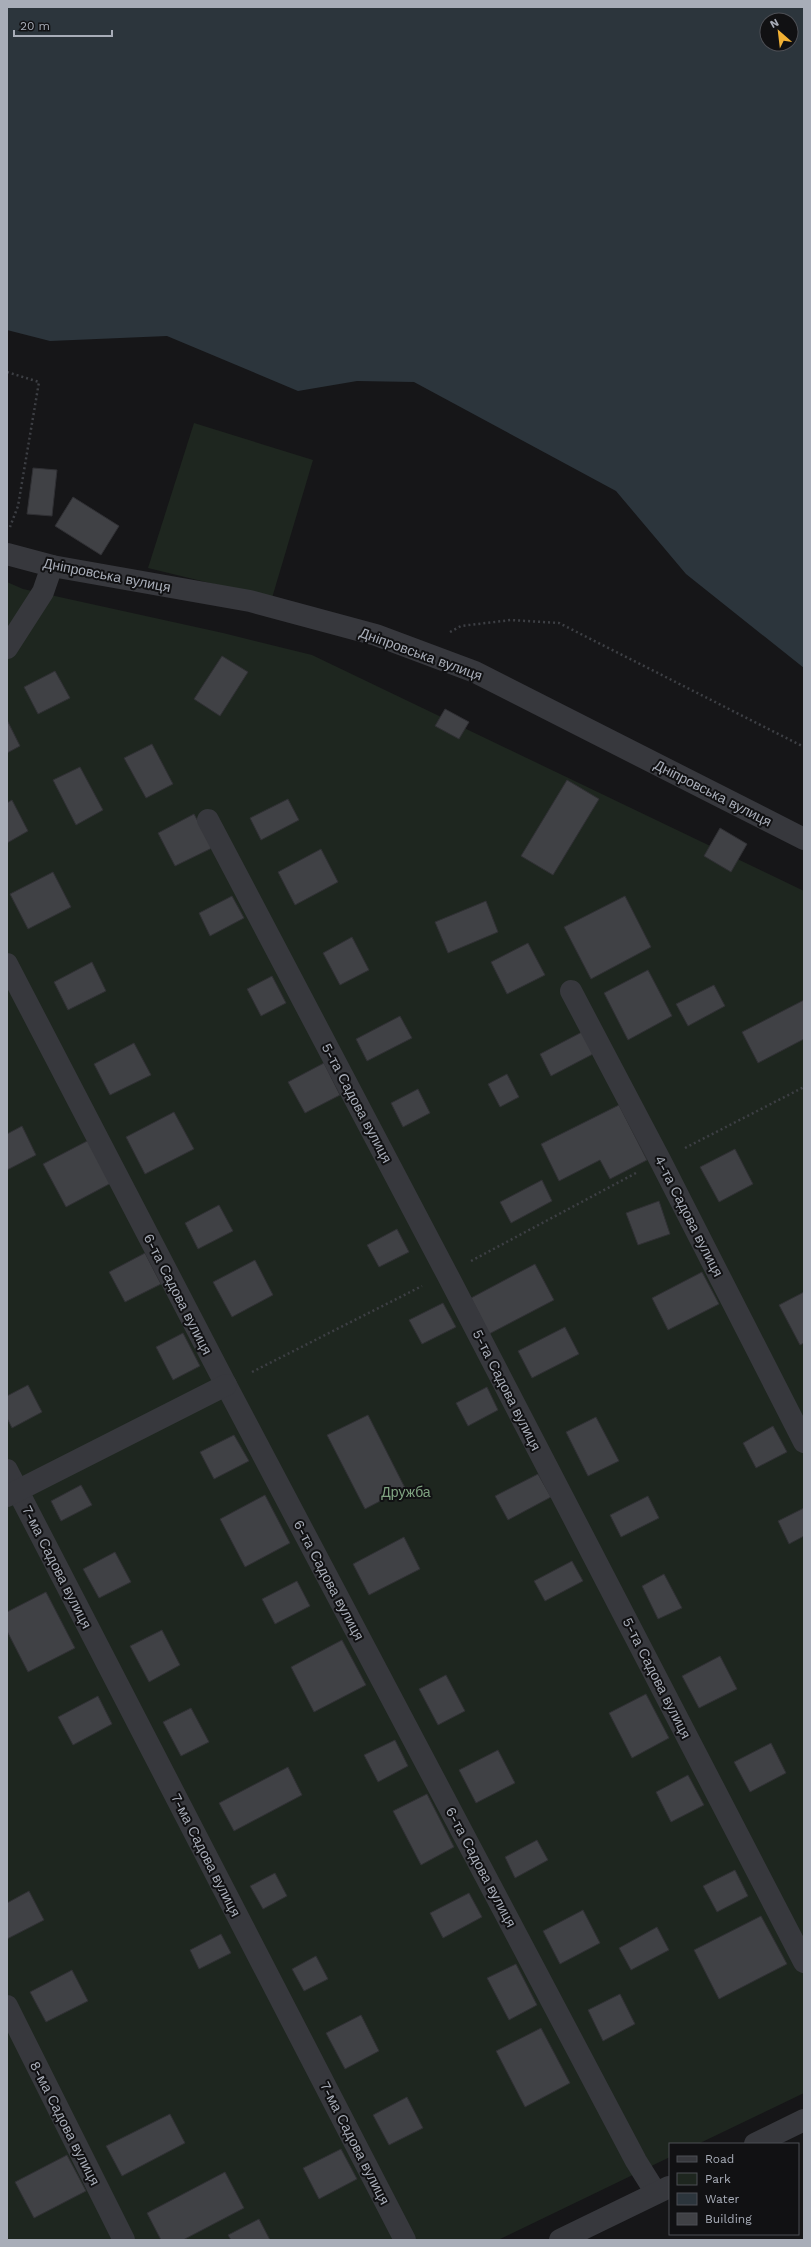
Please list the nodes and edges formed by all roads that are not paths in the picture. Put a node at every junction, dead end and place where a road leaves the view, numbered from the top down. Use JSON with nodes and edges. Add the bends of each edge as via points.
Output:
{"nodes":[{"id":1,"x":7,"y":554,"type":"edge"},
{"id":2,"x":52,"y":566,"type":"junction"},
{"id":3,"x":7,"y":648,"type":"edge"},
{"id":4,"x":208,"y":820,"type":"dead end"},
{"id":5,"x":804,"y":839,"type":"edge"},
{"id":6,"x":7,"y":964,"type":"edge"},
{"id":7,"x":571,"y":991,"type":"dead end"},
{"id":8,"x":226,"y":1385,"type":"junction"},
{"id":9,"x":804,"y":1442,"type":"edge"},
{"id":10,"x":7,"y":1470,"type":"edge"},
{"id":11,"x":12,"y":1493,"type":"edge"},
{"id":12,"x":804,"y":1962,"type":"edge"},
{"id":13,"x":7,"y":2006,"type":"edge"},
{"id":14,"x":804,"y":2120,"type":"edge"},
{"id":15,"x":757,"y":2143,"type":"edge"},
{"id":16,"x":663,"y":2190,"type":"edge"},
{"id":17,"x":124,"y":2240,"type":"edge"},
{"id":18,"x":405,"y":2240,"type":"edge"},
{"id":19,"x":560,"y":2240,"type":"edge"}],
"edges":[{"from":1,"to":2,"type":"street","name":"Дніпровська вулиця"},
{"from":2,"to":3,"type":"street","via":[[43,592]]},
{"from":2,"to":5,"type":"street","name":"Дніпровська вулиця","via":[[250,601],[376,635],[475,672]]},
{"from":4,"to":12,"type":"street","name":"5-та Садова вулиця"},
{"from":6,"to":8,"type":"street","name":"6-та Садова вулиця"},
{"from":7,"to":9,"type":"street","name":"4-та Садова вулиця"},
{"from":8,"to":11,"type":"street"},
{"from":8,"to":16,"type":"street","name":"6-та Садова вулиця","via":[[636,2161]]},
{"from":10,"to":11,"type":"street","name":"7-ма Садова вулиця"},
{"from":11,"to":18,"type":"street","name":"7-ма Садова вулиця"},
{"from":13,"to":17,"type":"street","name":"8-ма Садова вулиця"},
{"from":14,"to":15,"type":"street"},
{"from":16,"to":19,"type":"street"}]}
